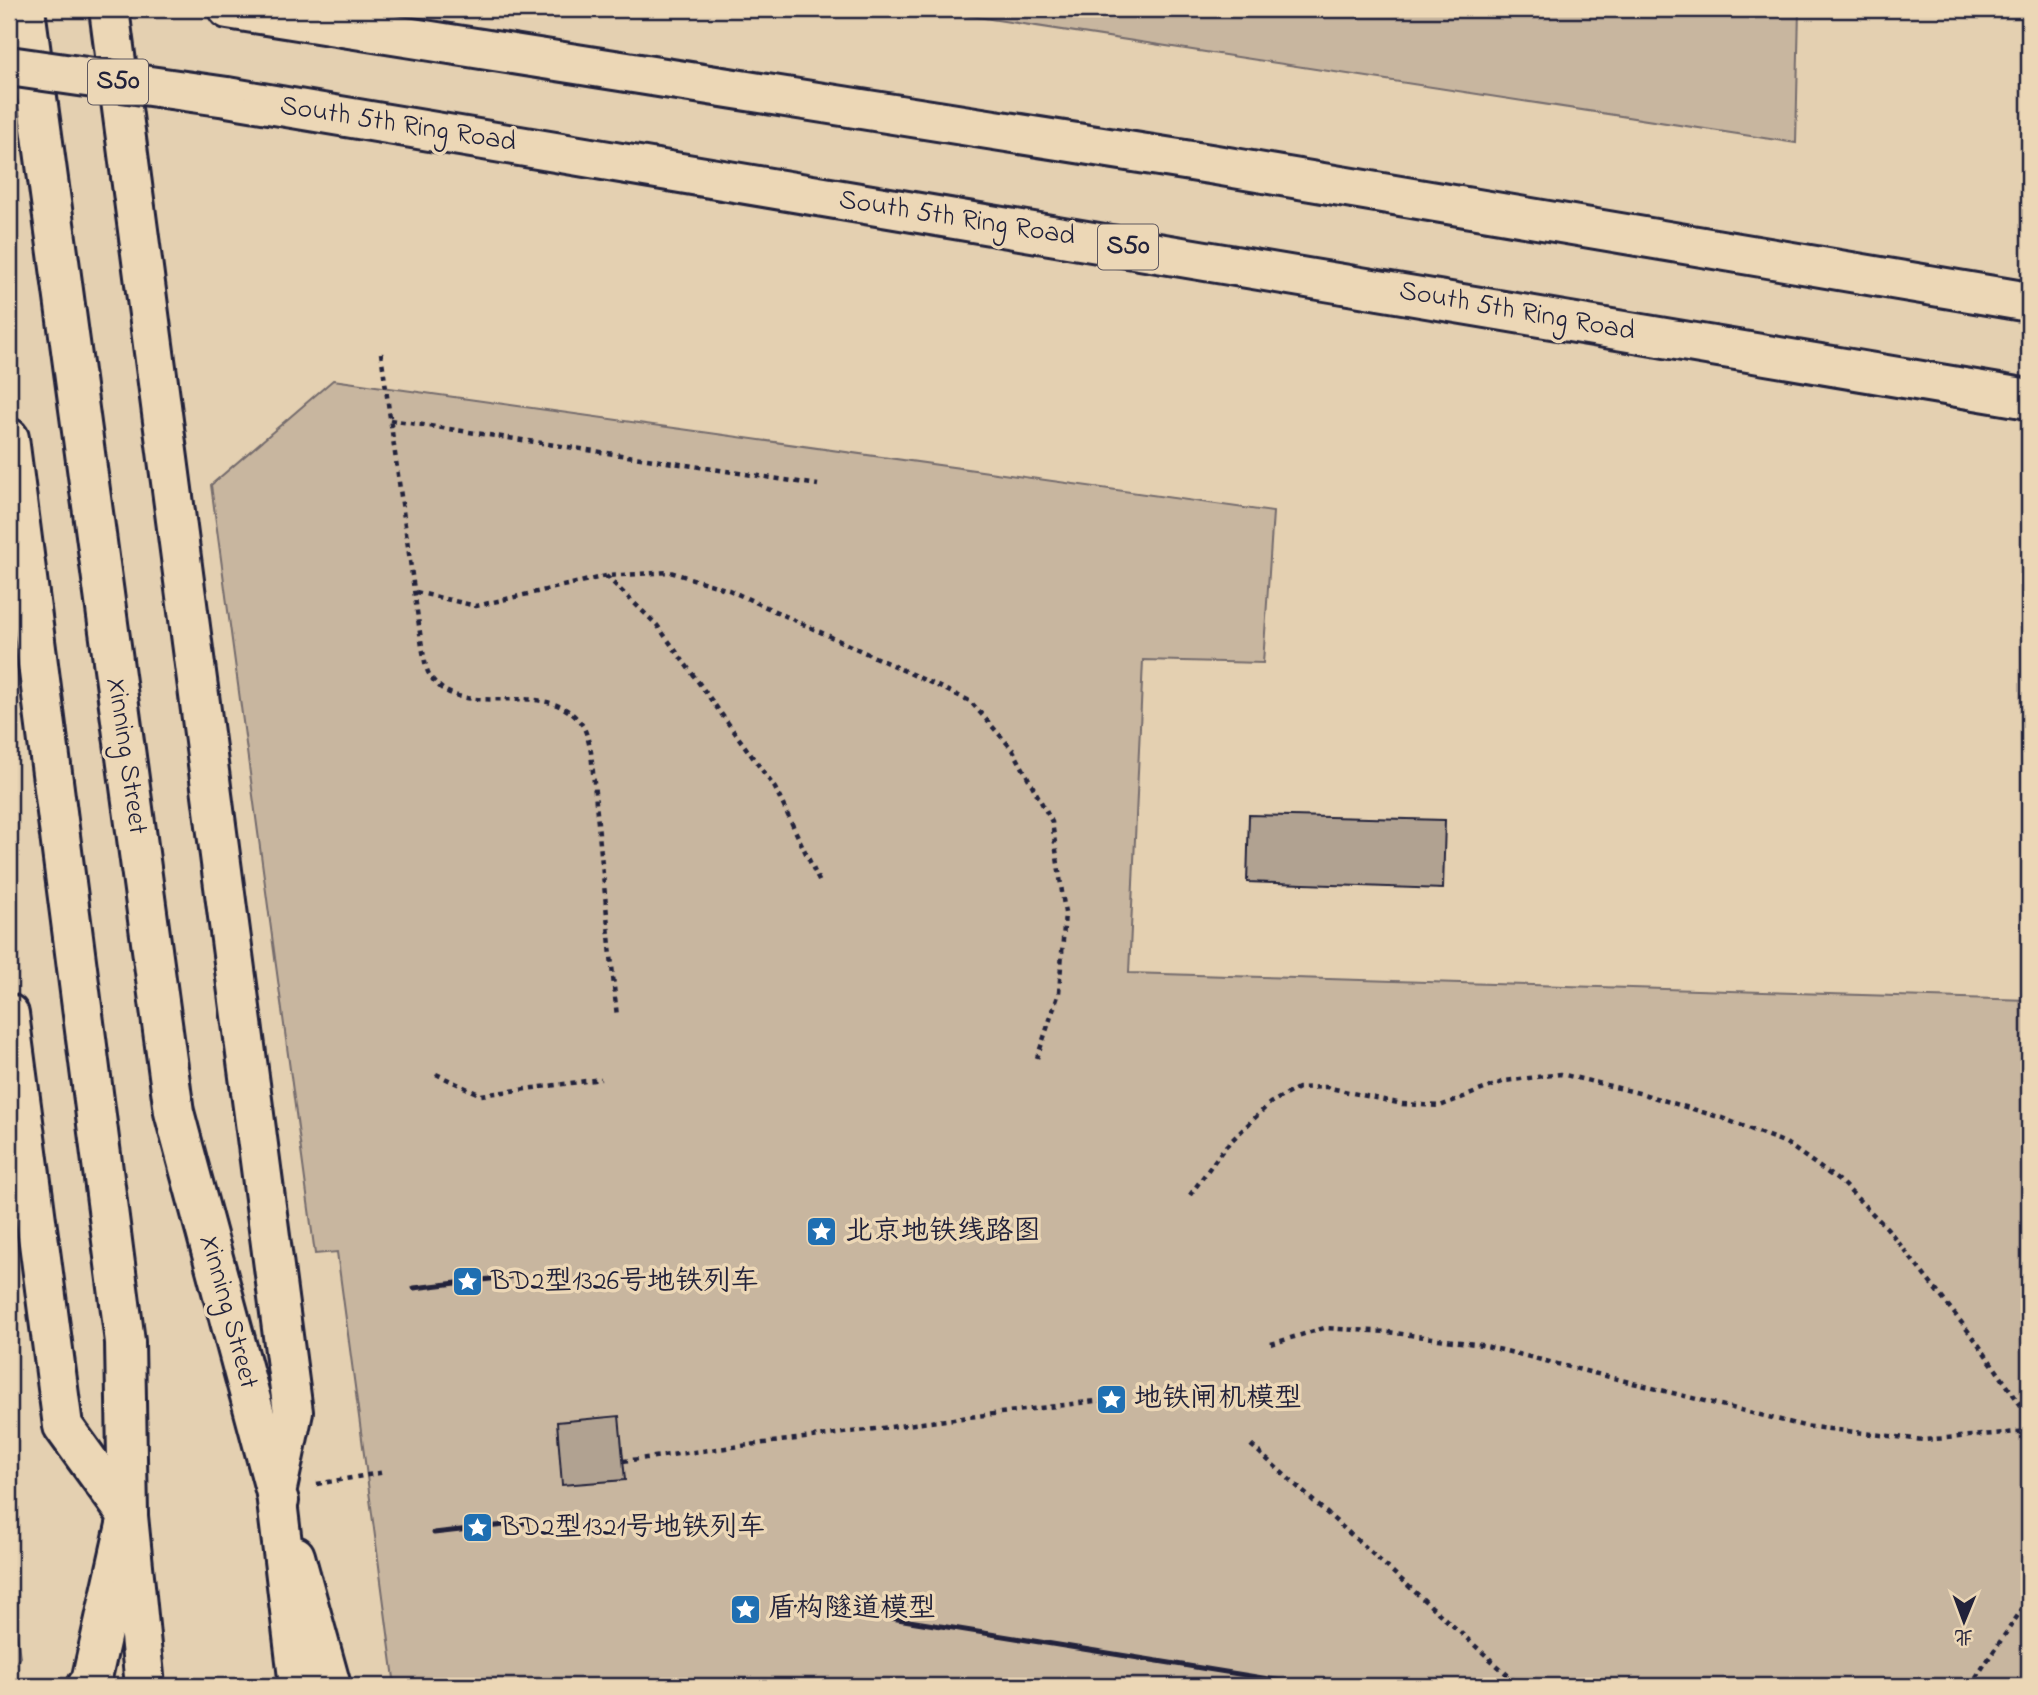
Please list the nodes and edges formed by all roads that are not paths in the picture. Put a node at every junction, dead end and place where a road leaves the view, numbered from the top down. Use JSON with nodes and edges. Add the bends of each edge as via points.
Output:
{"nodes":[{"id":1,"x":25,"y":9,"type":"edge"},
{"id":2,"x":109,"y":9,"type":"edge"},
{"id":3,"x":228,"y":9,"type":"edge"},
{"id":4,"x":9,"y":66,"type":"edge"},
{"id":5,"x":2029,"y":302,"type":"edge"},
{"id":6,"x":2029,"y":398,"type":"edge"},
{"id":7,"x":9,"y":438,"type":"edge"},
{"id":8,"x":9,"y":1014,"type":"edge"},
{"id":9,"x":276,"y":1493,"type":"junction"},
{"id":10,"x":128,"y":1516,"type":"junction"},
{"id":11,"x":87,"y":1686,"type":"edge"},
{"id":12,"x":145,"y":1686,"type":"edge"},
{"id":13,"x":299,"y":1686,"type":"edge"},
{"id":14,"x":331,"y":1686,"type":"edge"}],
"edges":[{"from":1,"to":9,"type":"main road","name":"Xinning Street","via":[[174,1112]]},
{"from":2,"to":9,"type":"main road","name":"Xinning Street","via":[[293,1412]]},
{"from":3,"to":5,"type":"main road","via":[[1196,162]]},
{"from":4,"to":6,"type":"main road","name":"South 5th Ring Road","number":"S50","bridge":true,"via":[[227,97]]},
{"from":7,"to":10,"type":"main road","via":[[125,1342]]},
{"from":8,"to":10,"type":"main road","via":[[62,1426]]},
{"from":9,"to":13,"type":"main road","name":"Xinning Street"},
{"from":9,"to":14,"type":"main road"},
{"from":10,"to":11,"type":"main road"},
{"from":10,"to":12,"type":"main road"}]}
